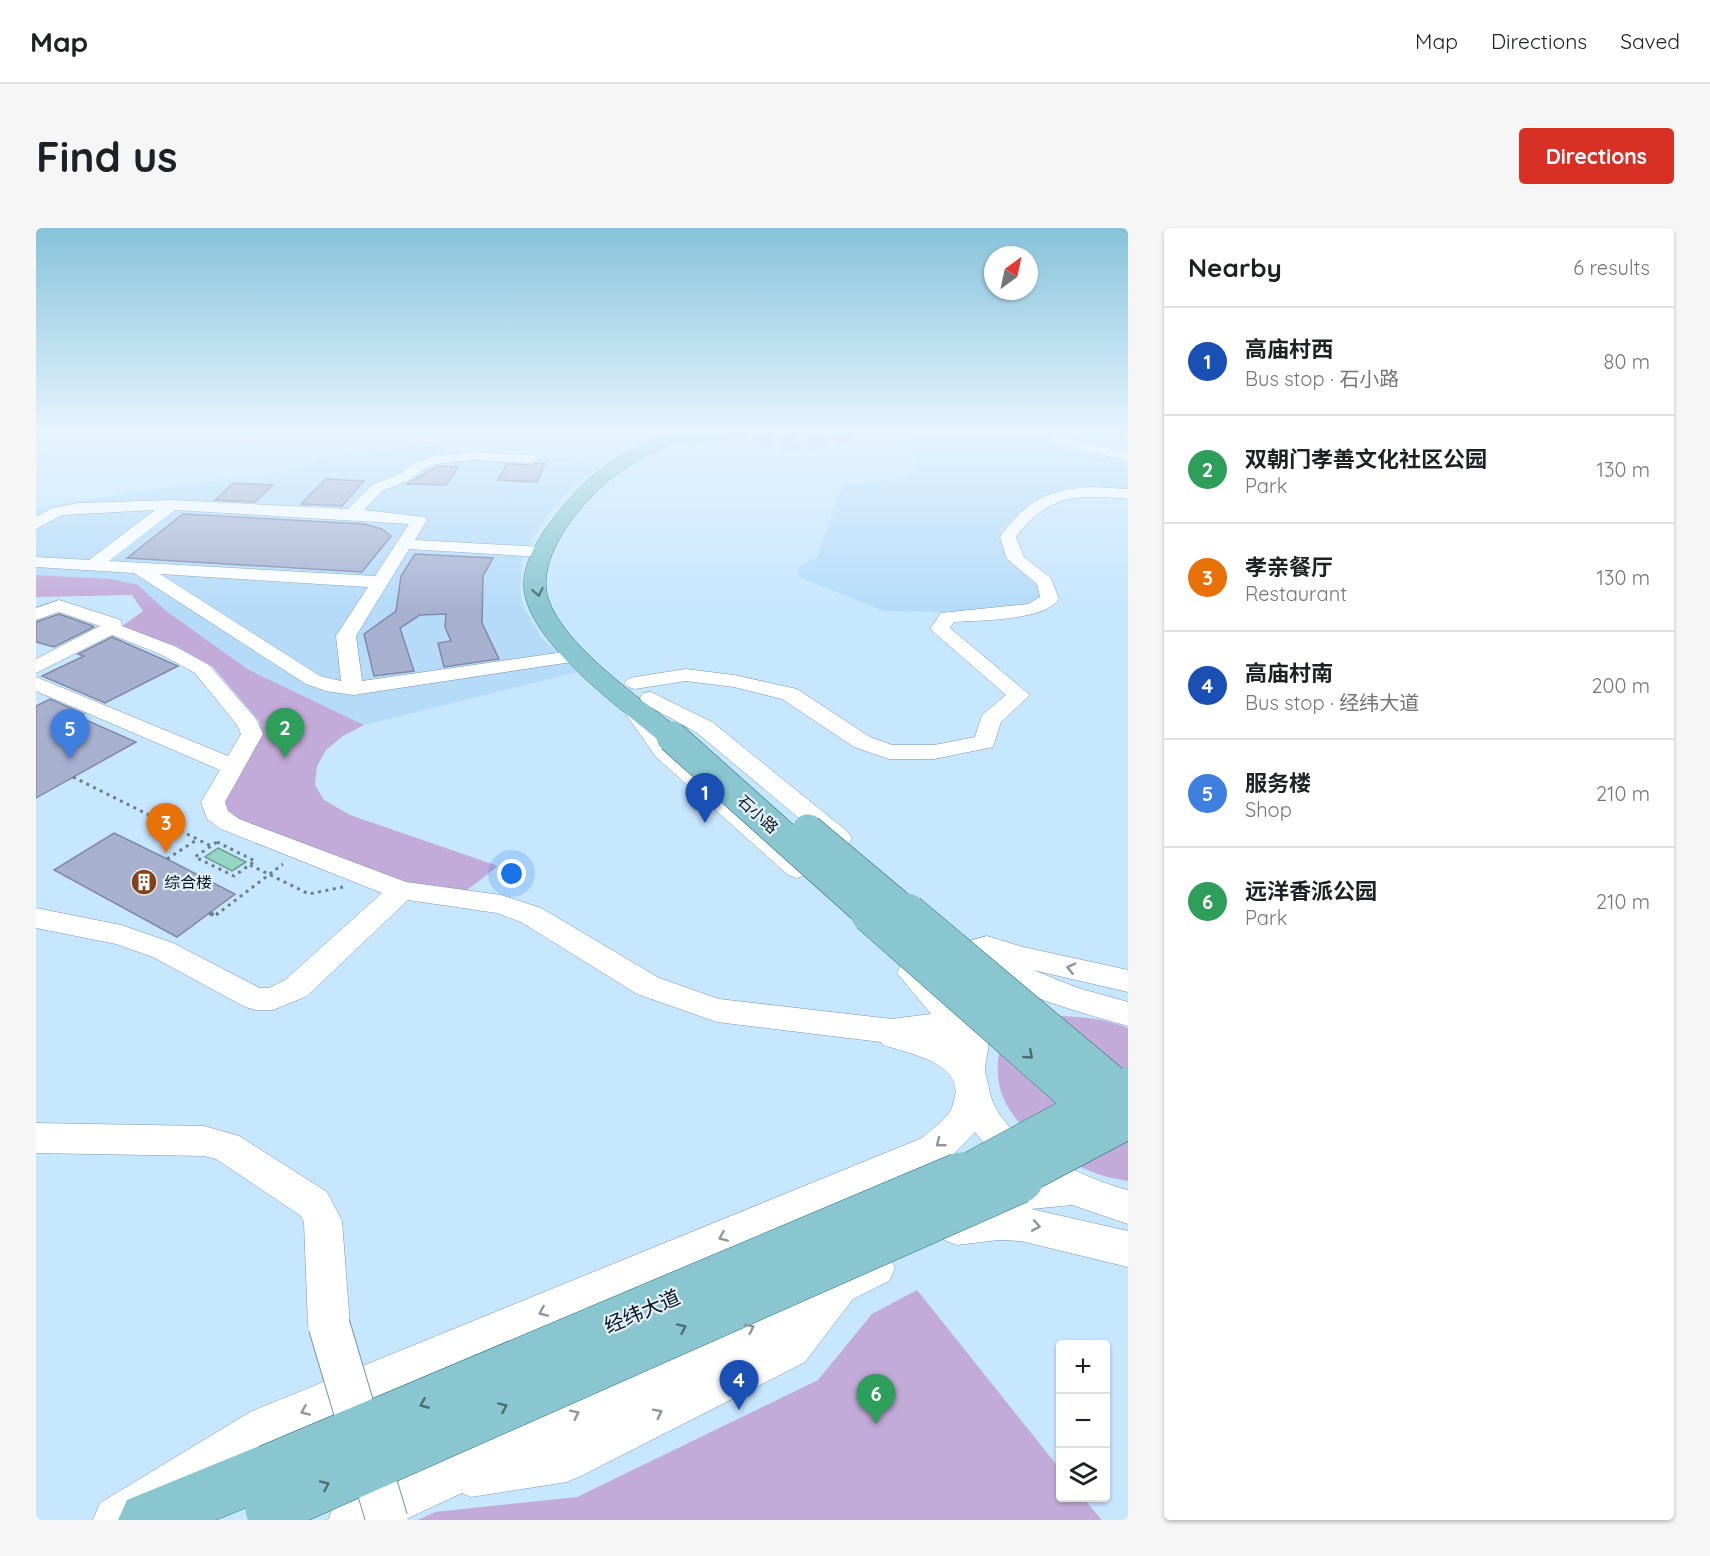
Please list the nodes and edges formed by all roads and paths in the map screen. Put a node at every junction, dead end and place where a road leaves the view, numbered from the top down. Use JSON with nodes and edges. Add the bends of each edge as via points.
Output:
{"nodes":[{"id":1,"x":375,"y":490,"type":"edge"},
{"id":2,"x":589,"y":490,"type":"edge"},
{"id":3,"x":607,"y":490,"type":"edge"},
{"id":4,"x":1085,"y":490,"type":"edge"},
{"id":5,"x":1091,"y":490,"type":"edge"},
{"id":6,"x":1128,"y":494,"type":"edge"},
{"id":7,"x":172,"y":505,"type":"junction"},
{"id":8,"x":381,"y":510,"type":"dead end"},
{"id":9,"x":352,"y":514,"type":"junction"},
{"id":10,"x":419,"y":520,"type":"junction"},
{"id":11,"x":36,"y":524,"type":"edge"},
{"id":12,"x":403,"y":544,"type":"junction"},
{"id":13,"x":569,"y":545,"type":"dead end"},
{"id":14,"x":543,"y":552,"type":"junction"},
{"id":15,"x":36,"y":562,"type":"edge"},
{"id":16,"x":93,"y":565,"type":"junction"},
{"id":17,"x":137,"y":568,"type":"junction"},
{"id":18,"x":378,"y":582,"type":"junction"},
{"id":19,"x":36,"y":614,"type":"edge"},
{"id":20,"x":111,"y":628,"type":"junction"},
{"id":21,"x":36,"y":646,"type":"edge"},
{"id":22,"x":585,"y":649,"type":"junction"},
{"id":23,"x":61,"y":654,"type":"junction"},
{"id":24,"x":36,"y":667,"type":"edge"},
{"id":25,"x":36,"y":683,"type":"edge"},
{"id":26,"x":352,"y":690,"type":"junction"},
{"id":27,"x":638,"y":693,"type":"junction"},
{"id":28,"x":669,"y":731,"type":"junction"},
{"id":29,"x":233,"y":767,"type":"junction"},
{"id":30,"x":73,"y":777,"type":"dead end"},
{"id":31,"x":198,"y":840,"type":"junction"},
{"id":32,"x":211,"y":846,"type":"junction"},
{"id":33,"x":297,"y":850,"type":"junction"},
{"id":34,"x":167,"y":860,"type":"dead end"},
{"id":35,"x":250,"y":865,"type":"junction"},
{"id":36,"x":271,"y":875,"type":"junction"},
{"id":37,"x":345,"y":886,"type":"dead end"},
{"id":38,"x":402,"y":890,"type":"junction"},
{"id":39,"x":209,"y":913,"type":"dead end"},
{"id":40,"x":36,"y":918,"type":"edge"},
{"id":41,"x":956,"y":933,"type":"junction"},
{"id":42,"x":1128,"y":981,"type":"edge"},
{"id":43,"x":1082,"y":1002,"type":"junction"},
{"id":44,"x":1128,"y":1014,"type":"edge"},
{"id":45,"x":996,"y":1015,"type":"junction"},
{"id":46,"x":956,"y":1023,"type":"junction"},
{"id":47,"x":870,"y":1030,"type":"junction"},
{"id":48,"x":970,"y":1075,"type":"junction"},
{"id":49,"x":1128,"y":1087,"type":"edge"},
{"id":50,"x":1128,"y":1099,"type":"edge"},
{"id":51,"x":1128,"y":1119,"type":"edge"},
{"id":52,"x":36,"y":1138,"type":"edge"},
{"id":53,"x":1128,"y":1140,"type":"edge"},
{"id":54,"x":1070,"y":1190,"type":"junction"},
{"id":55,"x":1128,"y":1207,"type":"edge"},
{"id":56,"x":771,"y":1217,"type":"junction"},
{"id":57,"x":957,"y":1228,"type":"junction"},
{"id":58,"x":1128,"y":1249,"type":"edge"},
{"id":59,"x":828,"y":1291,"type":"junction"},
{"id":60,"x":264,"y":1499,"type":"edge"},
{"id":61,"x":117,"y":1520,"type":"edge"},
{"id":62,"x":147,"y":1520,"type":"edge"},
{"id":63,"x":352,"y":1520,"type":"edge"},
{"id":64,"x":387,"y":1520,"type":"edge"}],
"edges":[{"from":1,"to":9,"type":"street"},
{"from":2,"to":14,"type":"main road","name":"石小路","via":[[571,509]]},
{"from":3,"to":13,"type":"main road","name":"石小路"},
{"from":4,"to":27,"type":"street","via":[[1067,492],[1040,504],[1008,537],[1016,559],[1045,582],[1050,599],[1032,609],[948,617],[940,629],[1019,694],[990,720],[985,742],[934,753],[889,752],[862,742],[789,694],[734,681],[686,675]]},
{"from":5,"to":6,"type":"street"},
{"from":7,"to":9,"type":"street"},
{"from":7,"to":11,"type":"street","via":[[68,508]]},
{"from":7,"to":16,"type":"street"},
{"from":8,"to":10,"type":"street","via":[[423,515]]},
{"from":9,"to":10,"type":"street"},
{"from":10,"to":12,"type":"street"},
{"from":12,"to":14,"type":"street"},
{"from":12,"to":18,"type":"street"},
{"from":14,"to":22,"type":"main road","name":"石小路","one_way":true,"via":[[535,587],[542,607],[553,629]]},
{"from":15,"to":16,"type":"street"},
{"from":16,"to":17,"type":"street"},
{"from":17,"to":18,"type":"street"},
{"from":17,"to":26,"type":"street","via":[[313,680]]},
{"from":18,"to":26,"type":"street","via":[[346,636]]},
{"from":19,"to":20,"type":"street","via":[[59,606],[112,621]]},
{"from":20,"to":23,"type":"street"},
{"from":20,"to":29,"type":"street","via":[[202,669],[252,734]]},
{"from":21,"to":23,"type":"street"},
{"from":22,"to":26,"type":"street"},
{"from":22,"to":27,"type":"main road","name":"石小路"},
{"from":23,"to":24,"type":"street"},
{"from":25,"to":29,"type":"street"},
{"from":27,"to":28,"type":"main road","name":"石小路"},
{"from":27,"to":41,"type":"street","via":[[704,727]]},
{"from":28,"to":46,"type":"street","via":[[644,743],[650,758],[763,861],[814,884],[930,989]]},
{"from":28,"to":50,"type":"main road","name":"石小路","bridge":true},
{"from":28,"to":53,"type":"main road","name":"石小路","one_way":true,"bridge":true},
{"from":29,"to":33,"type":"street","via":[[213,802],[216,814],[230,824]]},
{"from":30,"to":31,"type":"path"},
{"from":31,"to":32,"type":"path"},
{"from":31,"to":34,"type":"path"},
{"from":32,"to":35,"type":"path","via":[[217,842],[255,861]]},
{"from":32,"to":35,"type":"path","via":[[195,856],[234,876]]},
{"from":33,"to":36,"type":"path"},
{"from":33,"to":38,"type":"street"},
{"from":35,"to":36,"type":"path"},
{"from":36,"to":37,"type":"path","via":[[309,894]]},
{"from":36,"to":39,"type":"path","via":[[215,916]]},
{"from":38,"to":40,"type":"street","via":[[296,988],[273,999],[256,999],[163,950],[121,935]]},
{"from":38,"to":47,"type":"street","via":[[501,904],[531,915],[648,986],[717,1010]]},
{"from":42,"to":41,"type":"street","one_way":true,"via":[[1020,957]]},
{"from":41,"to":43,"type":"street","via":[[1007,971]]},
{"from":43,"to":44,"type":"street"},
{"from":43,"to":45,"type":"street","via":[[1026,1003]]},
{"from":45,"to":46,"type":"street"},
{"from":45,"to":48,"type":"street","via":[[975,1038]]},
{"from":46,"to":47,"type":"street"},
{"from":46,"to":48,"type":"street"},
{"from":47,"to":48,"type":"street","via":[[937,1049],[959,1062]]},
{"from":48,"to":54,"type":"street","via":[[991,1128],[1025,1162]]},
{"from":48,"to":56,"type":"street","one_way":true,"via":[[966,1119],[935,1149]]},
{"from":49,"to":60,"type":"main road","name":"经纬大道","one_way":true,"bridge":true,"via":[[974,1172]]},
{"from":60,"to":51,"type":"main road","name":"经纬大道","one_way":true,"bridge":true,"via":[[997,1189]]},
{"from":52,"to":64,"type":"street","bridge":true,"via":[[204,1141],[226,1147],[314,1204],[323,1221],[329,1325]]},
{"from":54,"to":55,"type":"street"},
{"from":54,"to":57,"type":"street","via":[[1030,1191]]},
{"from":56,"to":59,"type":"street","via":[[813,1224],[838,1241],[843,1265]]},
{"from":56,"to":61,"type":"street","one_way":true,"via":[[266,1428]]},
{"from":57,"to":58,"type":"street","one_way":true,"via":[[1021,1224]]},
{"from":57,"to":59,"type":"street"},
{"from":63,"to":59,"type":"street","one_way":true,"via":[[444,1478],[567,1459],[790,1347]]},
{"from":60,"to":62,"type":"main road","name":"经纬大道"}]}
